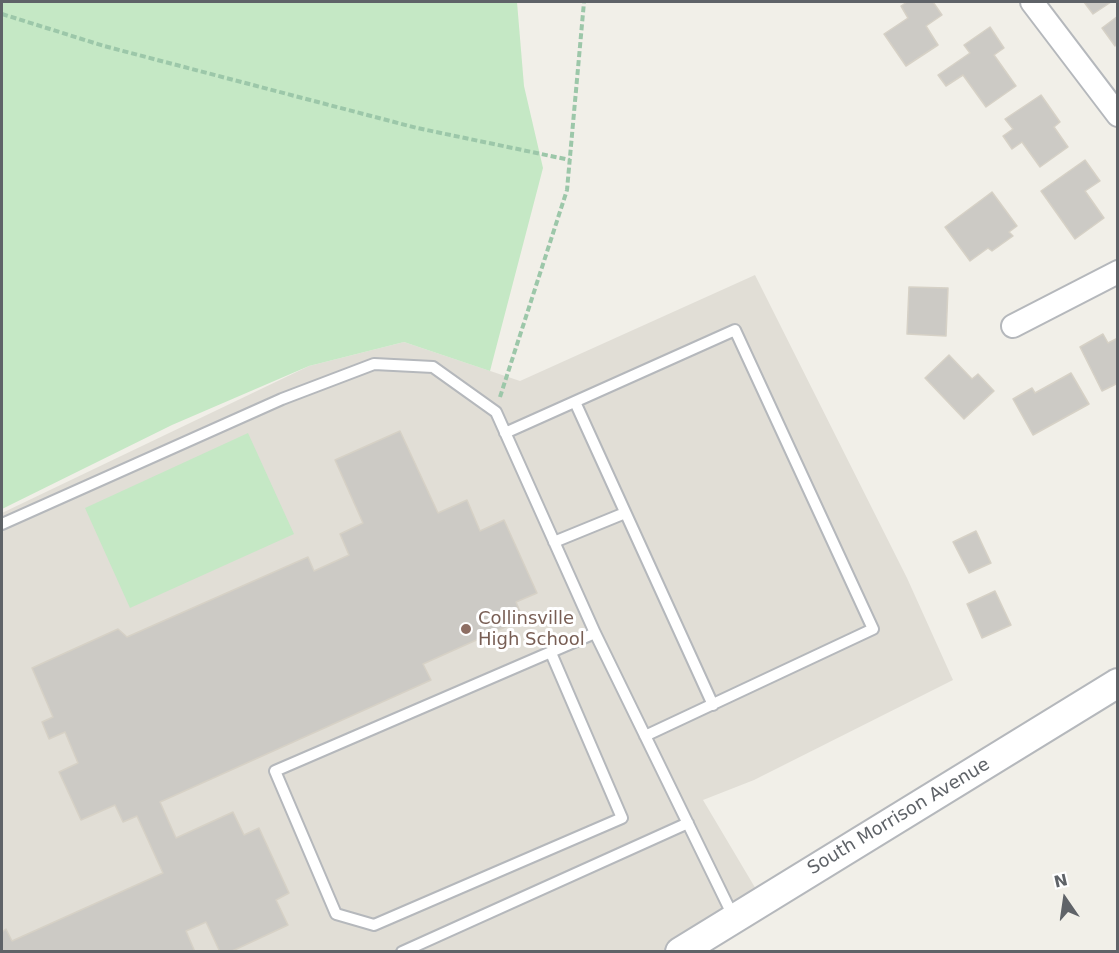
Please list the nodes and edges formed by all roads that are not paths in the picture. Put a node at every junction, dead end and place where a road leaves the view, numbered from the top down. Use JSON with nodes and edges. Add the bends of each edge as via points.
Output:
{"nodes":[{"id":1,"x":1032,"y":2,"type":"edge"},
{"id":2,"x":1118,"y":115,"type":"edge"},
{"id":3,"x":1118,"y":272,"type":"edge"},
{"id":4,"x":1013,"y":326,"type":"dead end"},
{"id":5,"x":575,"y":402,"type":"junction"},
{"id":6,"x":505,"y":434,"type":"junction"},
{"id":7,"x":626,"y":513,"type":"junction"},
{"id":8,"x":2,"y":525,"type":"edge"},
{"id":9,"x":554,"y":542,"type":"junction"},
{"id":10,"x":595,"y":633,"type":"junction"},
{"id":11,"x":551,"y":653,"type":"junction"},
{"id":12,"x":1118,"y":683,"type":"edge"},
{"id":13,"x":713,"y":705,"type":"junction"},
{"id":14,"x":645,"y":736,"type":"junction"},
{"id":15,"x":688,"y":823,"type":"junction"},
{"id":16,"x":735,"y":918,"type":"junction"},
{"id":17,"x":402,"y":951,"type":"edge"},
{"id":18,"x":682,"y":951,"type":"edge"}],
"edges":[{"from":1,"to":2,"type":"street"},
{"from":3,"to":4,"type":"street"},
{"from":5,"to":6,"type":"lane"},
{"from":5,"to":7,"type":"lane"},
{"from":5,"to":13,"type":"lane","via":[[735,330],[873,629]]},
{"from":6,"to":8,"type":"lane","via":[[496,412],[433,367],[374,364],[282,399]]},
{"from":6,"to":9,"type":"lane"},
{"from":7,"to":9,"type":"lane"},
{"from":7,"to":13,"type":"lane"},
{"from":9,"to":10,"type":"lane"},
{"from":10,"to":11,"type":"lane"},
{"from":10,"to":14,"type":"lane"},
{"from":11,"to":11,"type":"lane","via":[[274,771],[336,914],[374,925],[622,818]]},
{"from":12,"to":16,"type":"street","name":"South Morrison Avenue"},
{"from":13,"to":14,"type":"lane"},
{"from":14,"to":15,"type":"lane"},
{"from":15,"to":16,"type":"lane"},
{"from":15,"to":17,"type":"lane"},
{"from":16,"to":18,"type":"street","name":"South Morrison Avenue"}]}
